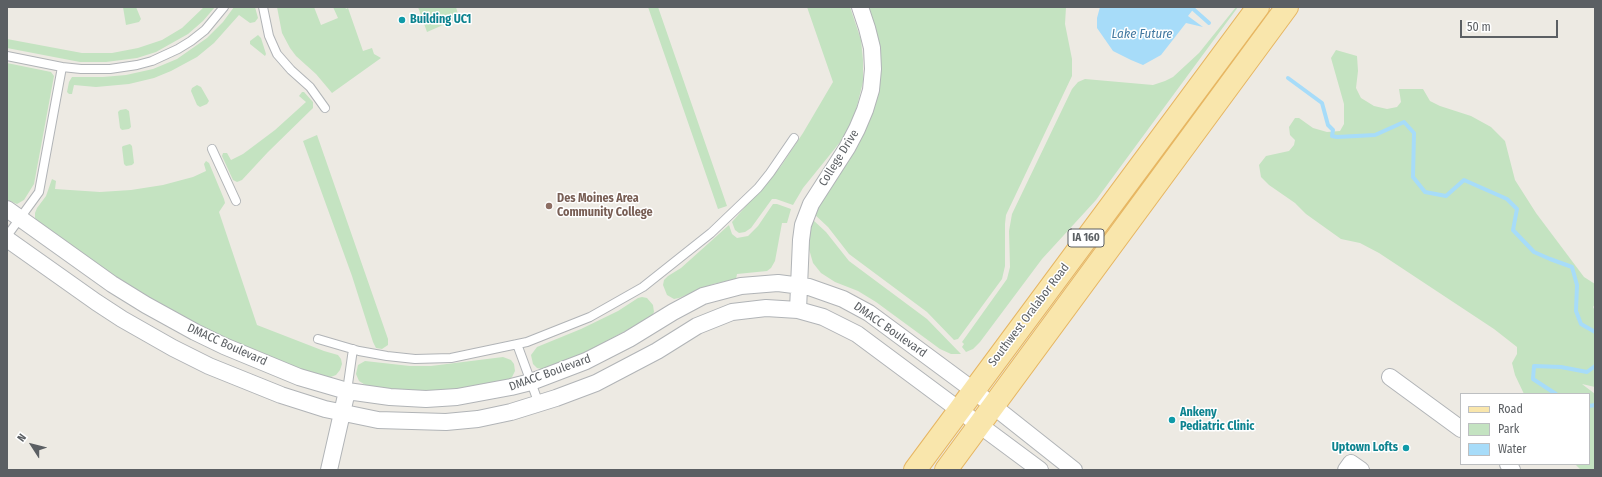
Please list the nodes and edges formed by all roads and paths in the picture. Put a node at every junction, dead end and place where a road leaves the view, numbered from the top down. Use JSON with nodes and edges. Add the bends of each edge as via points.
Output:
{"nodes":[{"id":1,"x":224,"y":7,"type":"edge"},
{"id":2,"x":263,"y":7,"type":"edge"},
{"id":3,"x":860,"y":7,"type":"edge"},
{"id":4,"x":1258,"y":7,"type":"edge"},
{"id":5,"x":1287,"y":7,"type":"edge"},
{"id":6,"x":7,"y":56,"type":"edge"},
{"id":7,"x":62,"y":67,"type":"junction"},
{"id":8,"x":325,"y":108,"type":"dead end"},
{"id":9,"x":794,"y":138,"type":"dead end"},
{"id":10,"x":212,"y":149,"type":"dead end"},
{"id":11,"x":236,"y":201,"type":"dead end"},
{"id":12,"x":14,"y":214,"type":"edge"},
{"id":13,"x":7,"y":237,"type":"edge"},
{"id":14,"x":800,"y":286,"type":"junction"},
{"id":15,"x":798,"y":310,"type":"junction"},
{"id":16,"x":318,"y":339,"type":"dead end"},
{"id":17,"x":517,"y":344,"type":"junction"},
{"id":18,"x":353,"y":349,"type":"junction"},
{"id":19,"x":1390,"y":377,"type":"dead end"},
{"id":20,"x":531,"y":382,"type":"junction"},
{"id":21,"x":973,"y":390,"type":"junction"},
{"id":22,"x":347,"y":391,"type":"junction"},
{"id":23,"x":538,"y":404,"type":"junction"},
{"id":24,"x":993,"y":406,"type":"junction"},
{"id":25,"x":959,"y":410,"type":"junction"},
{"id":26,"x":342,"y":414,"type":"junction"},
{"id":27,"x":979,"y":425,"type":"junction"},
{"id":28,"x":1460,"y":428,"type":"edge"},
{"id":29,"x":328,"y":470,"type":"edge"},
{"id":30,"x":915,"y":470,"type":"edge"},
{"id":31,"x":946,"y":470,"type":"edge"},
{"id":32,"x":1040,"y":470,"type":"edge"},
{"id":33,"x":1074,"y":470,"type":"edge"},
{"id":34,"x":1346,"y":470,"type":"edge"},
{"id":35,"x":1361,"y":470,"type":"edge"}],
"edges":[{"from":1,"to":7,"type":"lane","via":[[205,30],[191,41],[152,61],[110,69],[81,70]]},
{"from":2,"to":8,"type":"lane","via":[[269,36],[277,54],[313,91]]},
{"from":3,"to":14,"type":"street","name":"College Drive","via":[[872,48],[871,90],[857,129],[811,204],[803,225],[800,240]]},
{"from":4,"to":21,"type":"main road","name":"Southwest Oralabor Road","number":"IA 160"},
{"from":5,"to":24,"type":"main road","name":"Southwest Oralabor Road","number":"IA 160"},
{"from":6,"to":7,"type":"lane"},
{"from":7,"to":12,"type":"lane","via":[[39,192]]},
{"from":9,"to":17,"type":"lane","via":[[758,188],[711,233],[643,287],[590,317]]},
{"from":10,"to":11,"type":"lane"},
{"from":12,"to":13,"type":"lane"},
{"from":12,"to":22,"type":"street","name":"DMACC Boulevard","via":[[112,284],[184,326],[284,371]]},
{"from":13,"to":26,"type":"street","name":"DMACC Boulevard","via":[[96,302],[173,348],[261,387]]},
{"from":14,"to":15,"type":"street","name":"College Drive"},
{"from":14,"to":20,"type":"street","name":"DMACC Boulevard","via":[[778,283],[741,286],[703,296],[608,350]]},
{"from":14,"to":21,"type":"street","name":"DMACC Boulevard","via":[[833,295],[860,308]]},
{"from":15,"to":23,"type":"street","name":"DMACC Boulevard","via":[[750,309],[732,312],[697,326],[617,373]]},
{"from":15,"to":25,"type":"street","name":"DMACC Boulevard","via":[[828,319],[857,334]]},
{"from":16,"to":18,"type":"lane"},
{"from":17,"to":18,"type":"lane","via":[[451,358],[432,359],[387,356]]},
{"from":17,"to":20,"type":"lane"},
{"from":18,"to":22,"type":"lane"},
{"from":19,"to":28,"type":"street"},
{"from":20,"to":22,"type":"street","name":"DMACC Boulevard","via":[[478,394],[432,398],[390,397]]},
{"from":20,"to":23,"type":"lane"},
{"from":21,"to":24,"type":"street","name":"DMACC Boulevard"},
{"from":21,"to":25,"type":"main road","name":"Southwest Oralabor Road","number":"IA 160"},
{"from":22,"to":26,"type":"street"},
{"from":23,"to":26,"type":"street","name":"DMACC Boulevard","via":[[478,419],[446,422],[385,420]]},
{"from":24,"to":27,"type":"main road","name":"Southwest Oralabor Road","number":"IA 160"},
{"from":24,"to":33,"type":"street","name":"DMACC Boulevard"},
{"from":25,"to":27,"type":"street","name":"DMACC Boulevard"},
{"from":25,"to":30,"type":"main road","name":"Southwest Oralabor Road","number":"IA 160"},
{"from":26,"to":29,"type":"street"},
{"from":27,"to":31,"type":"main road","name":"Southwest Oralabor Road","number":"IA 160"},
{"from":27,"to":32,"type":"street","name":"DMACC Boulevard"},
{"from":34,"to":35,"type":"street","via":[[1351,463]]}]}
